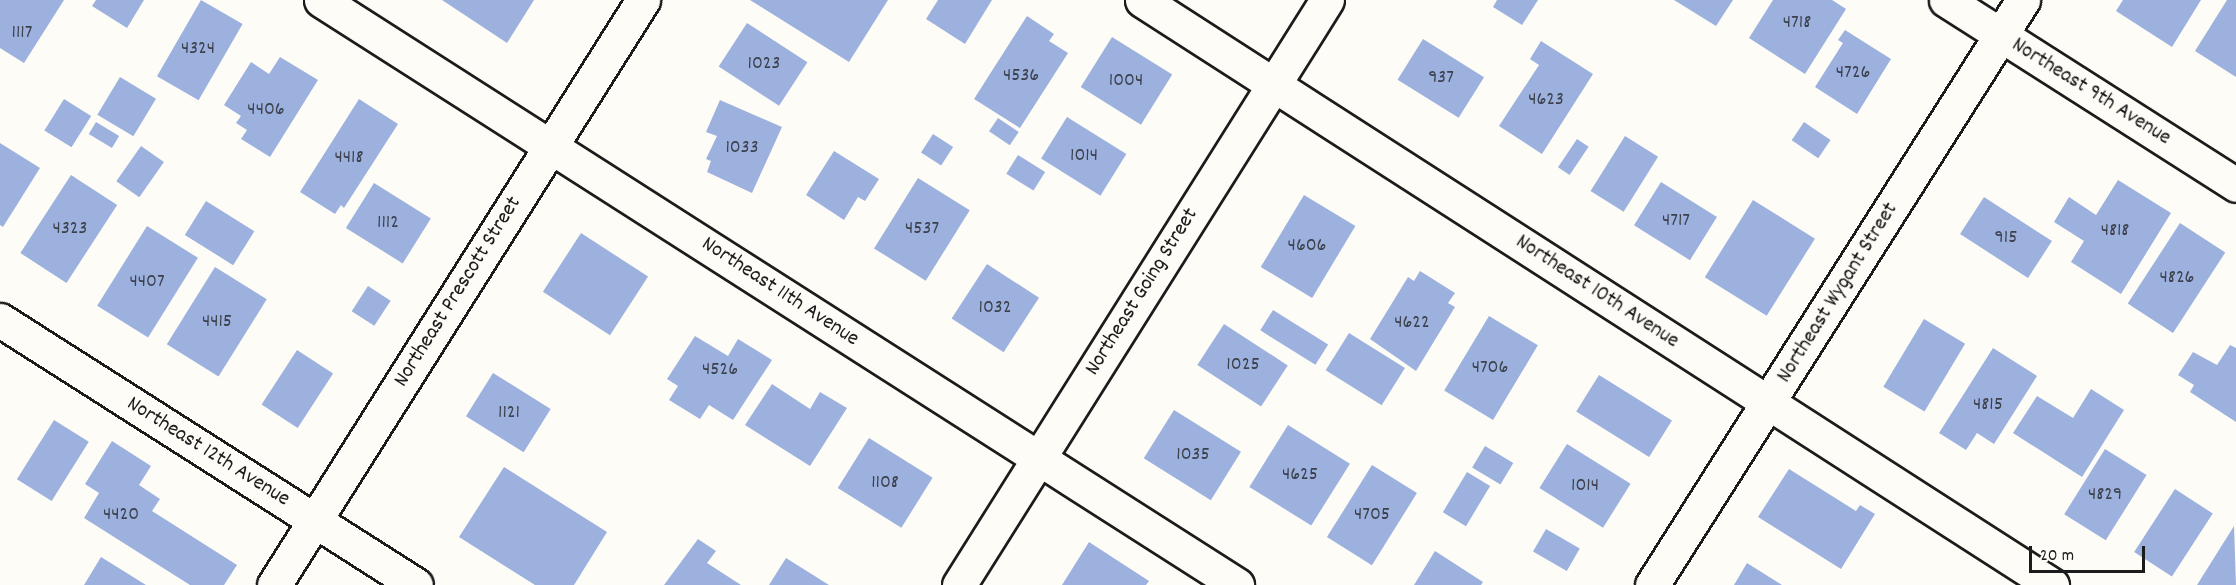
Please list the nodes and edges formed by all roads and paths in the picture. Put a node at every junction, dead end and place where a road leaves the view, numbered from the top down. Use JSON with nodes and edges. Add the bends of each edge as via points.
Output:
{"nodes":[{"id":1,"x":321,"y":0,"type":"edge"},
{"id":2,"x":643,"y":0,"type":"edge"},
{"id":3,"x":1142,"y":0,"type":"edge"},
{"id":4,"x":1327,"y":0,"type":"edge"},
{"id":5,"x":1946,"y":0,"type":"edge"},
{"id":6,"x":2023,"y":0,"type":"edge"},
{"id":7,"x":2001,"y":35,"type":"junction"},
{"id":8,"x":1273,"y":85,"type":"junction"},
{"id":9,"x":551,"y":146,"type":"junction"},
{"id":10,"x":2236,"y":185,"type":"edge"},
{"id":11,"x":0,"y":320,"type":"edge"},
{"id":12,"x":1769,"y":402,"type":"junction"},
{"id":13,"x":1039,"y":458,"type":"junction"},
{"id":14,"x":315,"y":520,"type":"junction"},
{"id":15,"x":274,"y":585,"type":"edge"},
{"id":16,"x":416,"y":585,"type":"edge"},
{"id":17,"x":959,"y":585,"type":"edge"},
{"id":18,"x":1238,"y":585,"type":"edge"},
{"id":19,"x":1652,"y":585,"type":"edge"},
{"id":20,"x":2052,"y":585,"type":"edge"}],
"edges":[{"from":1,"to":9,"type":"street","name":"Northeast 11th Avenue"},
{"from":2,"to":9,"type":"street","name":"Northeast Prescott Street"},
{"from":3,"to":8,"type":"street","name":"Northeast 10th Avenue"},
{"from":4,"to":8,"type":"street","name":"Northeast Going Street"},
{"from":5,"to":7,"type":"street","name":"Northeast 9th Avenue"},
{"from":6,"to":7,"type":"street","name":"Northeast Wygant Street"},
{"from":7,"to":10,"type":"street","name":"Northeast 9th Avenue"},
{"from":7,"to":12,"type":"street","name":"Northeast Wygant Street"},
{"from":8,"to":12,"type":"street","name":"Northeast 10th Avenue"},
{"from":8,"to":13,"type":"street","name":"Northeast Going Street"},
{"from":9,"to":13,"type":"street","name":"Northeast 11th Avenue"},
{"from":9,"to":14,"type":"street","name":"Northeast Prescott Street"},
{"from":11,"to":14,"type":"street","name":"Northeast 12th Avenue"},
{"from":12,"to":19,"type":"street","name":"Northeast Wygant Street"},
{"from":12,"to":20,"type":"street","name":"Northeast 10th Avenue"},
{"from":13,"to":17,"type":"street","name":"Northeast Going Street"},
{"from":13,"to":18,"type":"street","name":"Northeast 11th Avenue"},
{"from":14,"to":15,"type":"street","name":"Northeast Prescott Street"},
{"from":14,"to":16,"type":"street","name":"Northeast 12th Avenue"}]}
